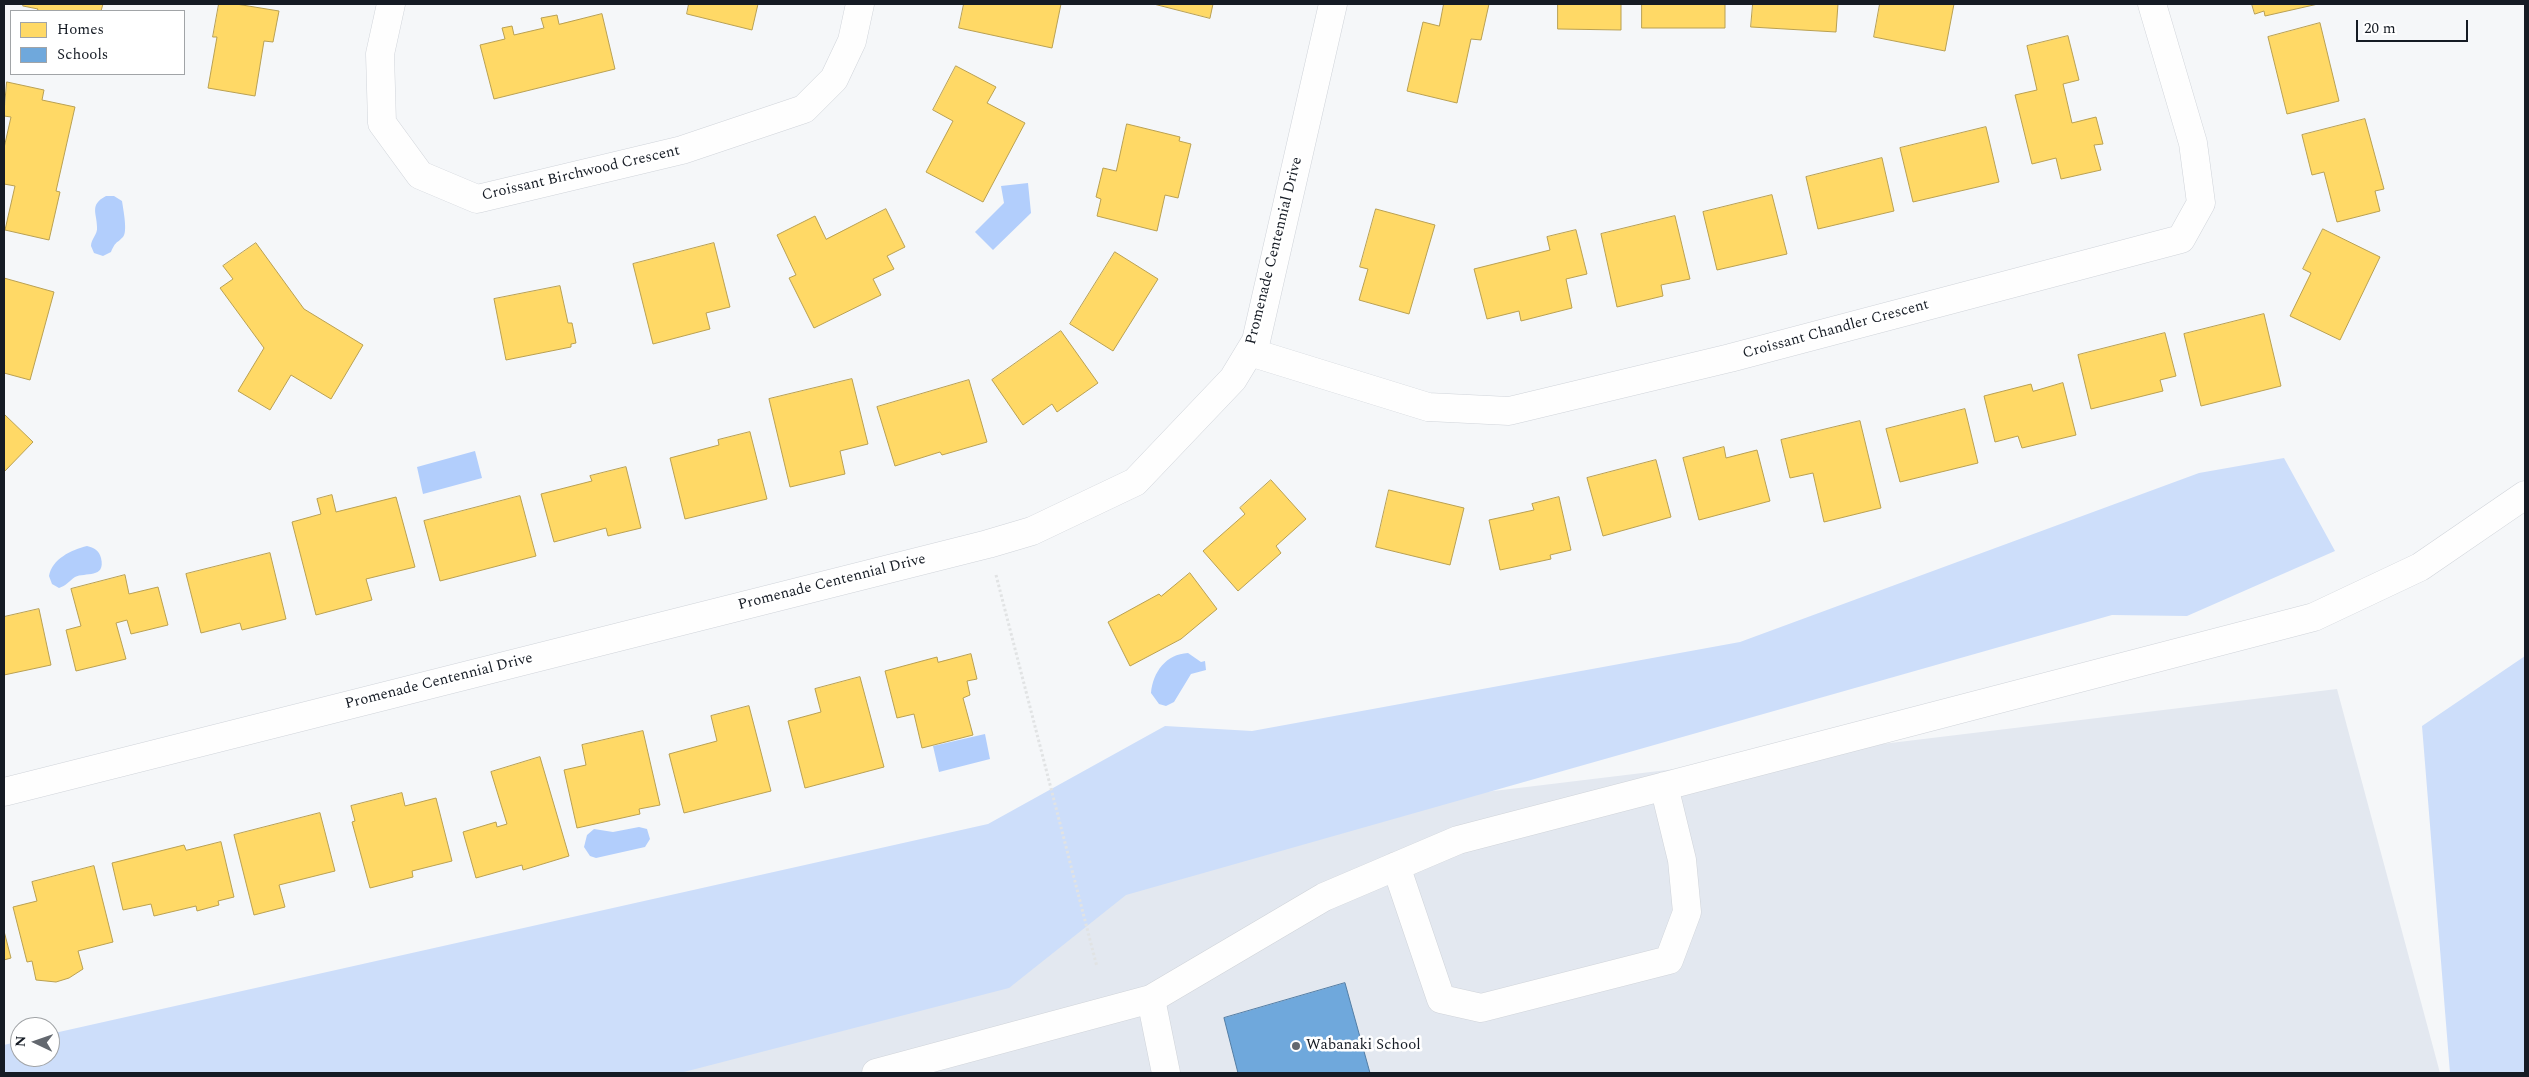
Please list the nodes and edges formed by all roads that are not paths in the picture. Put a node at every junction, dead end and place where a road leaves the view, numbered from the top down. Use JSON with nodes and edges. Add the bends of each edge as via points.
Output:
{"nodes":[{"id":1,"x":391,"y":4,"type":"edge"},
{"id":2,"x":860,"y":4,"type":"edge"},
{"id":3,"x":1333,"y":4,"type":"edge"},
{"id":4,"x":2152,"y":4,"type":"edge"},
{"id":5,"x":1250,"y":352,"type":"junction"},
{"id":6,"x":2525,"y":495,"type":"edge"},
{"id":7,"x":1664,"y":786,"type":"junction"},
{"id":8,"x":4,"y":792,"type":"edge"},
{"id":9,"x":1396,"y":866,"type":"junction"},
{"id":10,"x":1151,"y":998,"type":"junction"},
{"id":11,"x":876,"y":1073,"type":"edge"},
{"id":12,"x":1166,"y":1073,"type":"edge"}],
"edges":[{"from":1,"to":2,"type":"street","name":"Croissant Birchwood Crescent","via":[[380,54],[382,123],[420,175],[477,199],[682,150],[804,109],[834,79],[852,40]]},
{"from":3,"to":5,"type":"street","name":"Promenade Centennial Drive","via":[[1256,341]]},
{"from":4,"to":5,"type":"street","name":"Croissant Chandler Crescent","via":[[2193,143],[2201,203],[2181,239],[1730,358],[1509,412],[1428,407]]},
{"from":5,"to":8,"type":"street","name":"Promenade Centennial Drive","via":[[1233,379],[1135,482],[1032,531]]},
{"from":6,"to":7,"type":"street","via":[[2420,567],[2314,617]]},
{"from":7,"to":9,"type":"street","via":[[1458,840]]},
{"from":7,"to":9,"type":"street","via":[[1682,860],[1687,912],[1669,960],[1480,1008],[1441,999]]},
{"from":9,"to":10,"type":"street","via":[[1324,897]]},
{"from":10,"to":11,"type":"street"},
{"from":10,"to":12,"type":"street"}]}
